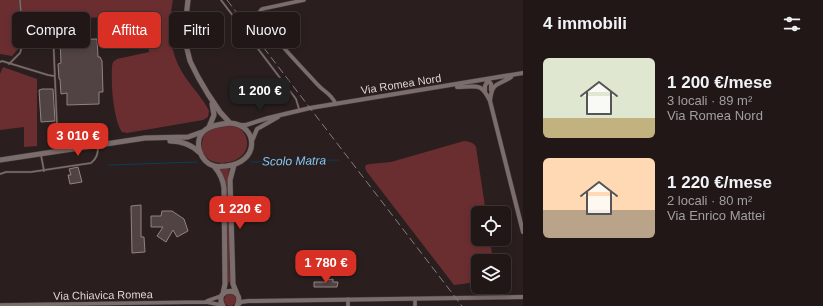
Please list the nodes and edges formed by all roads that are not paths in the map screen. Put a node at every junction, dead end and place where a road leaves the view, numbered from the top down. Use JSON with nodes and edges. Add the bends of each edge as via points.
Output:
{"nodes":[{"id":1,"x":20,"y":0,"type":"edge"},
{"id":2,"x":188,"y":0,"type":"edge"},
{"id":3,"x":221,"y":0,"type":"edge"},
{"id":4,"x":304,"y":0,"type":"edge"},
{"id":5,"x":53,"y":48,"type":"edge"},
{"id":6,"x":0,"y":62,"type":"edge"},
{"id":7,"x":9,"y":64,"type":"junction"},
{"id":8,"x":523,"y":74,"type":"edge"},
{"id":9,"x":513,"y":75,"type":"junction"},
{"id":10,"x":54,"y":76,"type":"junction"},
{"id":11,"x":488,"y":80,"type":"junction"},
{"id":12,"x":453,"y":86,"type":"junction"},
{"id":13,"x":485,"y":91,"type":"junction"},
{"id":14,"x":491,"y":92,"type":"junction"},
{"id":15,"x":208,"y":94,"type":"junction"},
{"id":16,"x":490,"y":101,"type":"junction"},
{"id":17,"x":336,"y":104,"type":"junction"},
{"id":18,"x":299,"y":111,"type":"junction"},
{"id":19,"x":283,"y":115,"type":"junction"},
{"id":20,"x":230,"y":123,"type":"junction"},
{"id":21,"x":240,"y":125,"type":"junction"},
{"id":22,"x":210,"y":127,"type":"junction"},
{"id":23,"x":202,"y":132,"type":"junction"},
{"id":24,"x":156,"y":138,"type":"junction"},
{"id":25,"x":251,"y":143,"type":"junction"},
{"id":26,"x":98,"y":145,"type":"junction"},
{"id":27,"x":58,"y":152,"type":"junction"},
{"id":28,"x":200,"y":152,"type":"junction"},
{"id":29,"x":41,"y":154,"type":"junction"},
{"id":30,"x":0,"y":160,"type":"edge"},
{"id":31,"x":234,"y":165,"type":"junction"},
{"id":32,"x":214,"y":166,"type":"junction"},
{"id":33,"x":44,"y":171,"type":"junction"},
{"id":34,"x":0,"y":174,"type":"edge"},
{"id":35,"x":523,"y":229,"type":"edge"},
{"id":36,"x":222,"y":295,"type":"junction"},
{"id":37,"x":238,"y":295,"type":"junction"},
{"id":38,"x":523,"y":297,"type":"edge"},
{"id":39,"x":415,"y":298,"type":"junction"},
{"id":40,"x":348,"y":300,"type":"junction"},
{"id":41,"x":248,"y":301,"type":"junction"},
{"id":42,"x":206,"y":302,"type":"junction"},
{"id":43,"x":0,"y":305,"type":"edge"},
{"id":44,"x":31,"y":305,"type":"edge"},
{"id":45,"x":112,"y":305,"type":"edge"},
{"id":46,"x":222,"y":305,"type":"edge"},
{"id":47,"x":237,"y":305,"type":"edge"},
{"id":48,"x":348,"y":306,"type":"edge"},
{"id":49,"x":415,"y":306,"type":"edge"}],
"edges":[{"from":1,"to":7,"type":"lane","via":[[22,43],[20,53]]},
{"from":2,"to":15,"type":"main road","via":[[185,27],[187,49],[190,61]]},
{"from":3,"to":18,"type":"lane","via":[[296,99]]},
{"from":4,"to":17,"type":"street","via":[[262,9],[260,14],[273,34],[319,86],[332,96]]},
{"from":5,"to":10,"type":"lane"},
{"from":6,"to":7,"type":"lane"},
{"from":7,"to":10,"type":"lane"},
{"from":8,"to":9,"type":"street","name":"Via Romea Nord"},
{"from":9,"to":11,"type":"street","name":"Via Romea Nord"},
{"from":9,"to":14,"type":"street","via":[[500,81]]},
{"from":10,"to":27,"type":"lane"},
{"from":11,"to":12,"type":"street","name":"Via Romea Nord"},
{"from":11,"to":13,"type":"street","via":[[484,86]]},
{"from":11,"to":14,"type":"street"},
{"from":12,"to":13,"type":"street","via":[[474,86]]},
{"from":12,"to":17,"type":"street","name":"Via Romea Nord"},
{"from":13,"to":16,"type":"street"},
{"from":14,"to":16,"type":"street"},
{"from":15,"to":20,"type":"main road"},
{"from":15,"to":22,"type":"main road","via":[[214,110]]},
{"from":16,"to":35,"type":"street"},
{"from":17,"to":18,"type":"street","name":"Via Romea Nord"},
{"from":18,"to":19,"type":"street","name":"Via Romea Nord"},
{"from":19,"to":21,"type":"street","name":"Via Romea Nord"},
{"from":19,"to":25,"type":"street","name":"Via Romea Nord","via":[[257,129]]},
{"from":20,"to":21,"type":"main road"},
{"from":20,"to":22,"type":"main road"},
{"from":21,"to":25,"type":"main road","via":[[249,134]]},
{"from":22,"to":23,"type":"main road"},
{"from":23,"to":24,"type":"main road","via":[[188,137]]},
{"from":23,"to":28,"type":"main road"},
{"from":24,"to":26,"type":"main road"},
{"from":24,"to":28,"type":"main road","via":[[187,143]]},
{"from":25,"to":31,"type":"main road","via":[[248,156]]},
{"from":26,"to":27,"type":"main road"},
{"from":26,"to":33,"type":"lane","via":[[96,160],[91,163]]},
{"from":27,"to":29,"type":"main road"},
{"from":28,"to":32,"type":"main road","via":[[205,161]]},
{"from":29,"to":30,"type":"main road"},
{"from":29,"to":33,"type":"lane"},
{"from":31,"to":32,"type":"main road"},
{"from":31,"to":37,"type":"main road","via":[[230,180],[233,284]]},
{"from":32,"to":36,"type":"main road","via":[[219,172],[224,188],[225,284]]},
{"from":33,"to":34,"type":"lane"},
{"from":36,"to":37,"type":"main road","via":[[230,291]]},
{"from":36,"to":42,"type":"street","name":"Via Chiavica Romea"},
{"from":36,"to":46,"type":"main road"},
{"from":37,"to":41,"type":"street"},
{"from":37,"to":47,"type":"main road"},
{"from":38,"to":39,"type":"street"},
{"from":39,"to":40,"type":"street"},
{"from":39,"to":49,"type":"street"},
{"from":40,"to":41,"type":"street"},
{"from":40,"to":48,"type":"street"},
{"from":41,"to":47,"type":"street"},
{"from":42,"to":45,"type":"street","name":"Via Chiavica Romea"},
{"from":42,"to":46,"type":"street","name":"Via Chiavica Romea"},
{"from":43,"to":44,"type":"street","name":"Via Chiavica Romea"},
{"from":44,"to":45,"type":"street","name":"Via Chiavica Romea"}]}
